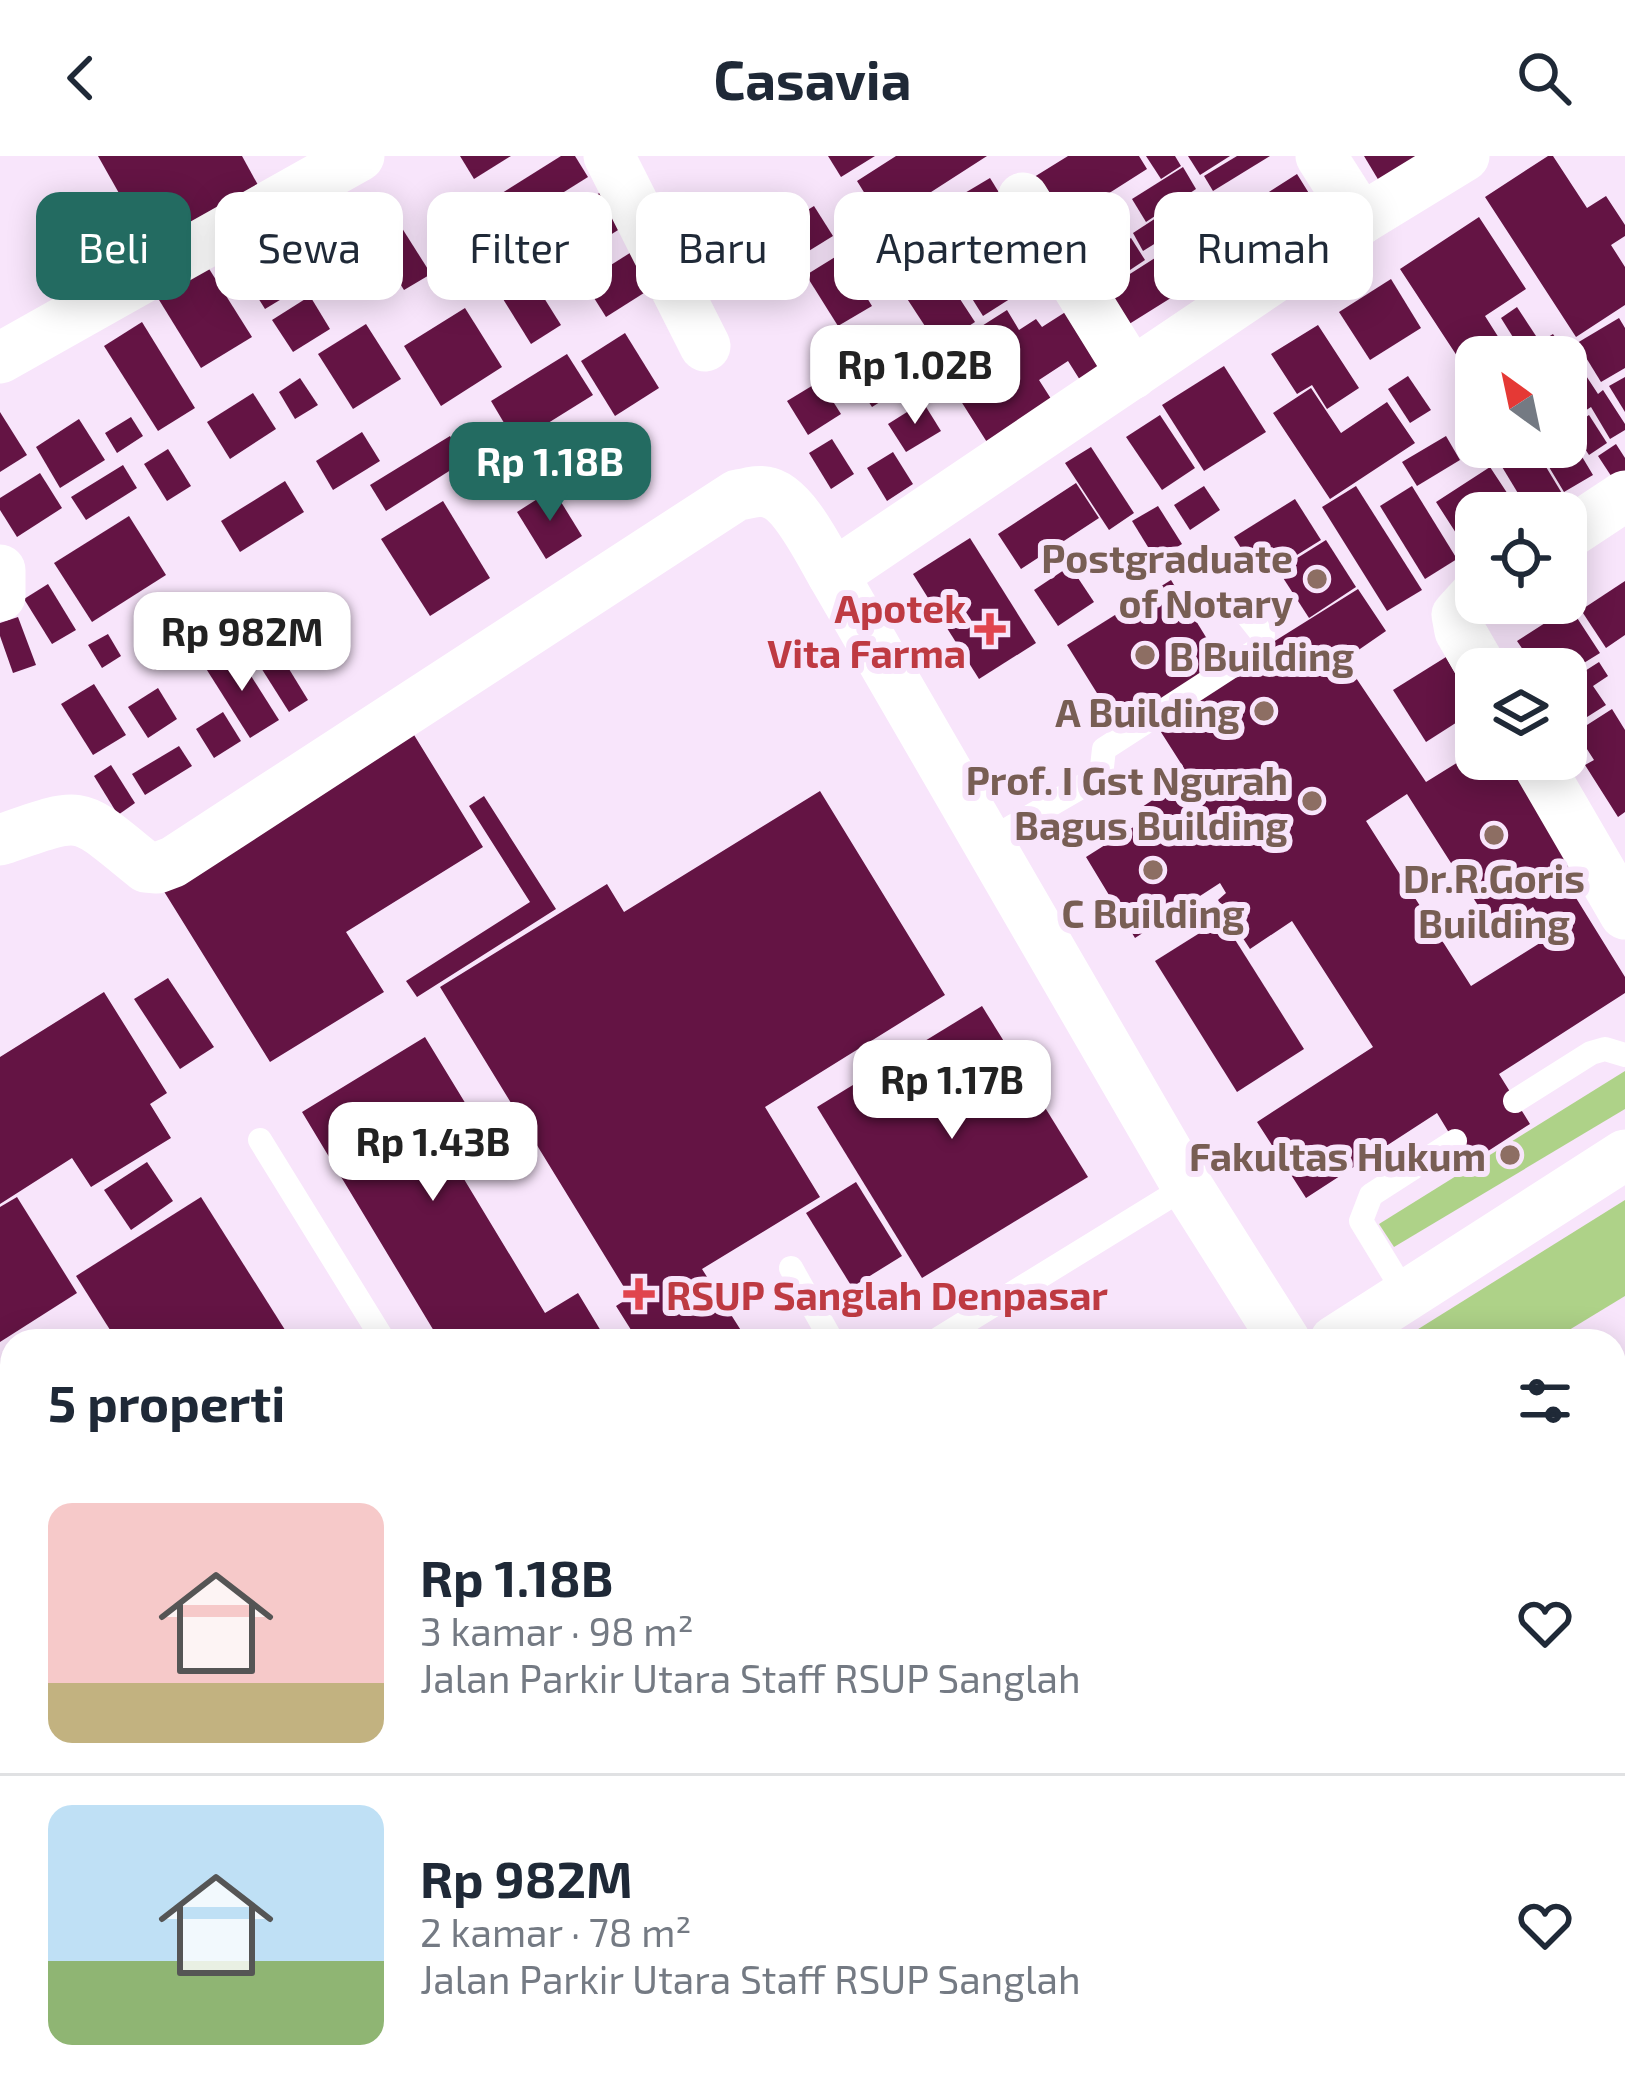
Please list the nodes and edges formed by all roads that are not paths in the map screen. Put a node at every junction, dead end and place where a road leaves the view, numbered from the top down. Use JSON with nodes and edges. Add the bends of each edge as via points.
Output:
{"nodes":[{"id":1,"x":359,"y":156,"type":"edge"},
{"id":2,"x":609,"y":156,"type":"edge"},
{"id":3,"x":1321,"y":156,"type":"edge"},
{"id":4,"x":1463,"y":156,"type":"edge"},
{"id":5,"x":1344,"y":192,"type":"edge"},
{"id":6,"x":1373,"y":212,"type":"edge"},
{"id":7,"x":1086,"y":300,"type":"edge"},
{"id":8,"x":1241,"y":300,"type":"edge"},
{"id":9,"x":705,"y":346,"type":"dead end"},
{"id":10,"x":0,"y":358,"type":"edge"},
{"id":11,"x":1132,"y":374,"type":"junction"},
{"id":12,"x":1622,"y":505,"type":"edge"},
{"id":13,"x":1587,"y":524,"type":"edge"},
{"id":14,"x":0,"y":570,"type":"edge"},
{"id":15,"x":833,"y":575,"type":"junction"},
{"id":16,"x":0,"y":596,"type":"edge"},
{"id":17,"x":1248,"y":616,"type":"dead end"},
{"id":18,"x":1549,"y":780,"type":"edge"},
{"id":19,"x":0,"y":840,"type":"edge"},
{"id":20,"x":986,"y":842,"type":"junction"},
{"id":21,"x":1618,"y":885,"type":"edge"},
{"id":22,"x":1625,"y":1055,"type":"edge"},
{"id":23,"x":1516,"y":1101,"type":"dead end"},
{"id":24,"x":260,"y":1140,"type":"dead end"},
{"id":25,"x":1455,"y":1141,"type":"dead end"},
{"id":26,"x":1625,"y":1155,"type":"edge"},
{"id":27,"x":1187,"y":1186,"type":"junction"},
{"id":28,"x":790,"y":1268,"type":"dead end"},
{"id":29,"x":1406,"y":1294,"type":"junction"},
{"id":30,"x":377,"y":1329,"type":"edge"},
{"id":31,"x":825,"y":1329,"type":"edge"},
{"id":32,"x":954,"y":1329,"type":"edge"},
{"id":33,"x":1277,"y":1329,"type":"edge"},
{"id":34,"x":1353,"y":1329,"type":"edge"}],
"edges":[{"from":1,"to":10,"type":"street"},
{"from":2,"to":9,"type":"street"},
{"from":3,"to":5,"type":"street"},
{"from":4,"to":6,"type":"street"},
{"from":7,"to":11,"type":"street"},
{"from":8,"to":11,"type":"street"},
{"from":11,"to":15,"type":"street"},
{"from":12,"to":13,"type":"street"},
{"from":14,"to":16,"type":"street"},
{"from":15,"to":19,"type":"street","via":[[780,497],[737,495],[173,862],[146,867],[77,818]]},
{"from":15,"to":20,"type":"street"},
{"from":17,"to":20,"type":"lane","via":[[1263,635],[1260,649],[1104,749],[1093,780]]},
{"from":18,"to":21,"type":"street"},
{"from":20,"to":27,"type":"street"},
{"from":22,"to":23,"type":"lane","via":[[1591,1053]]},
{"from":24,"to":30,"type":"lane"},
{"from":25,"to":29,"type":"lane","via":[[1371,1195],[1361,1221]]},
{"from":26,"to":29,"type":"street"},
{"from":27,"to":32,"type":"lane"},
{"from":27,"to":33,"type":"street"},
{"from":28,"to":31,"type":"lane"},
{"from":29,"to":34,"type":"street"}]}
